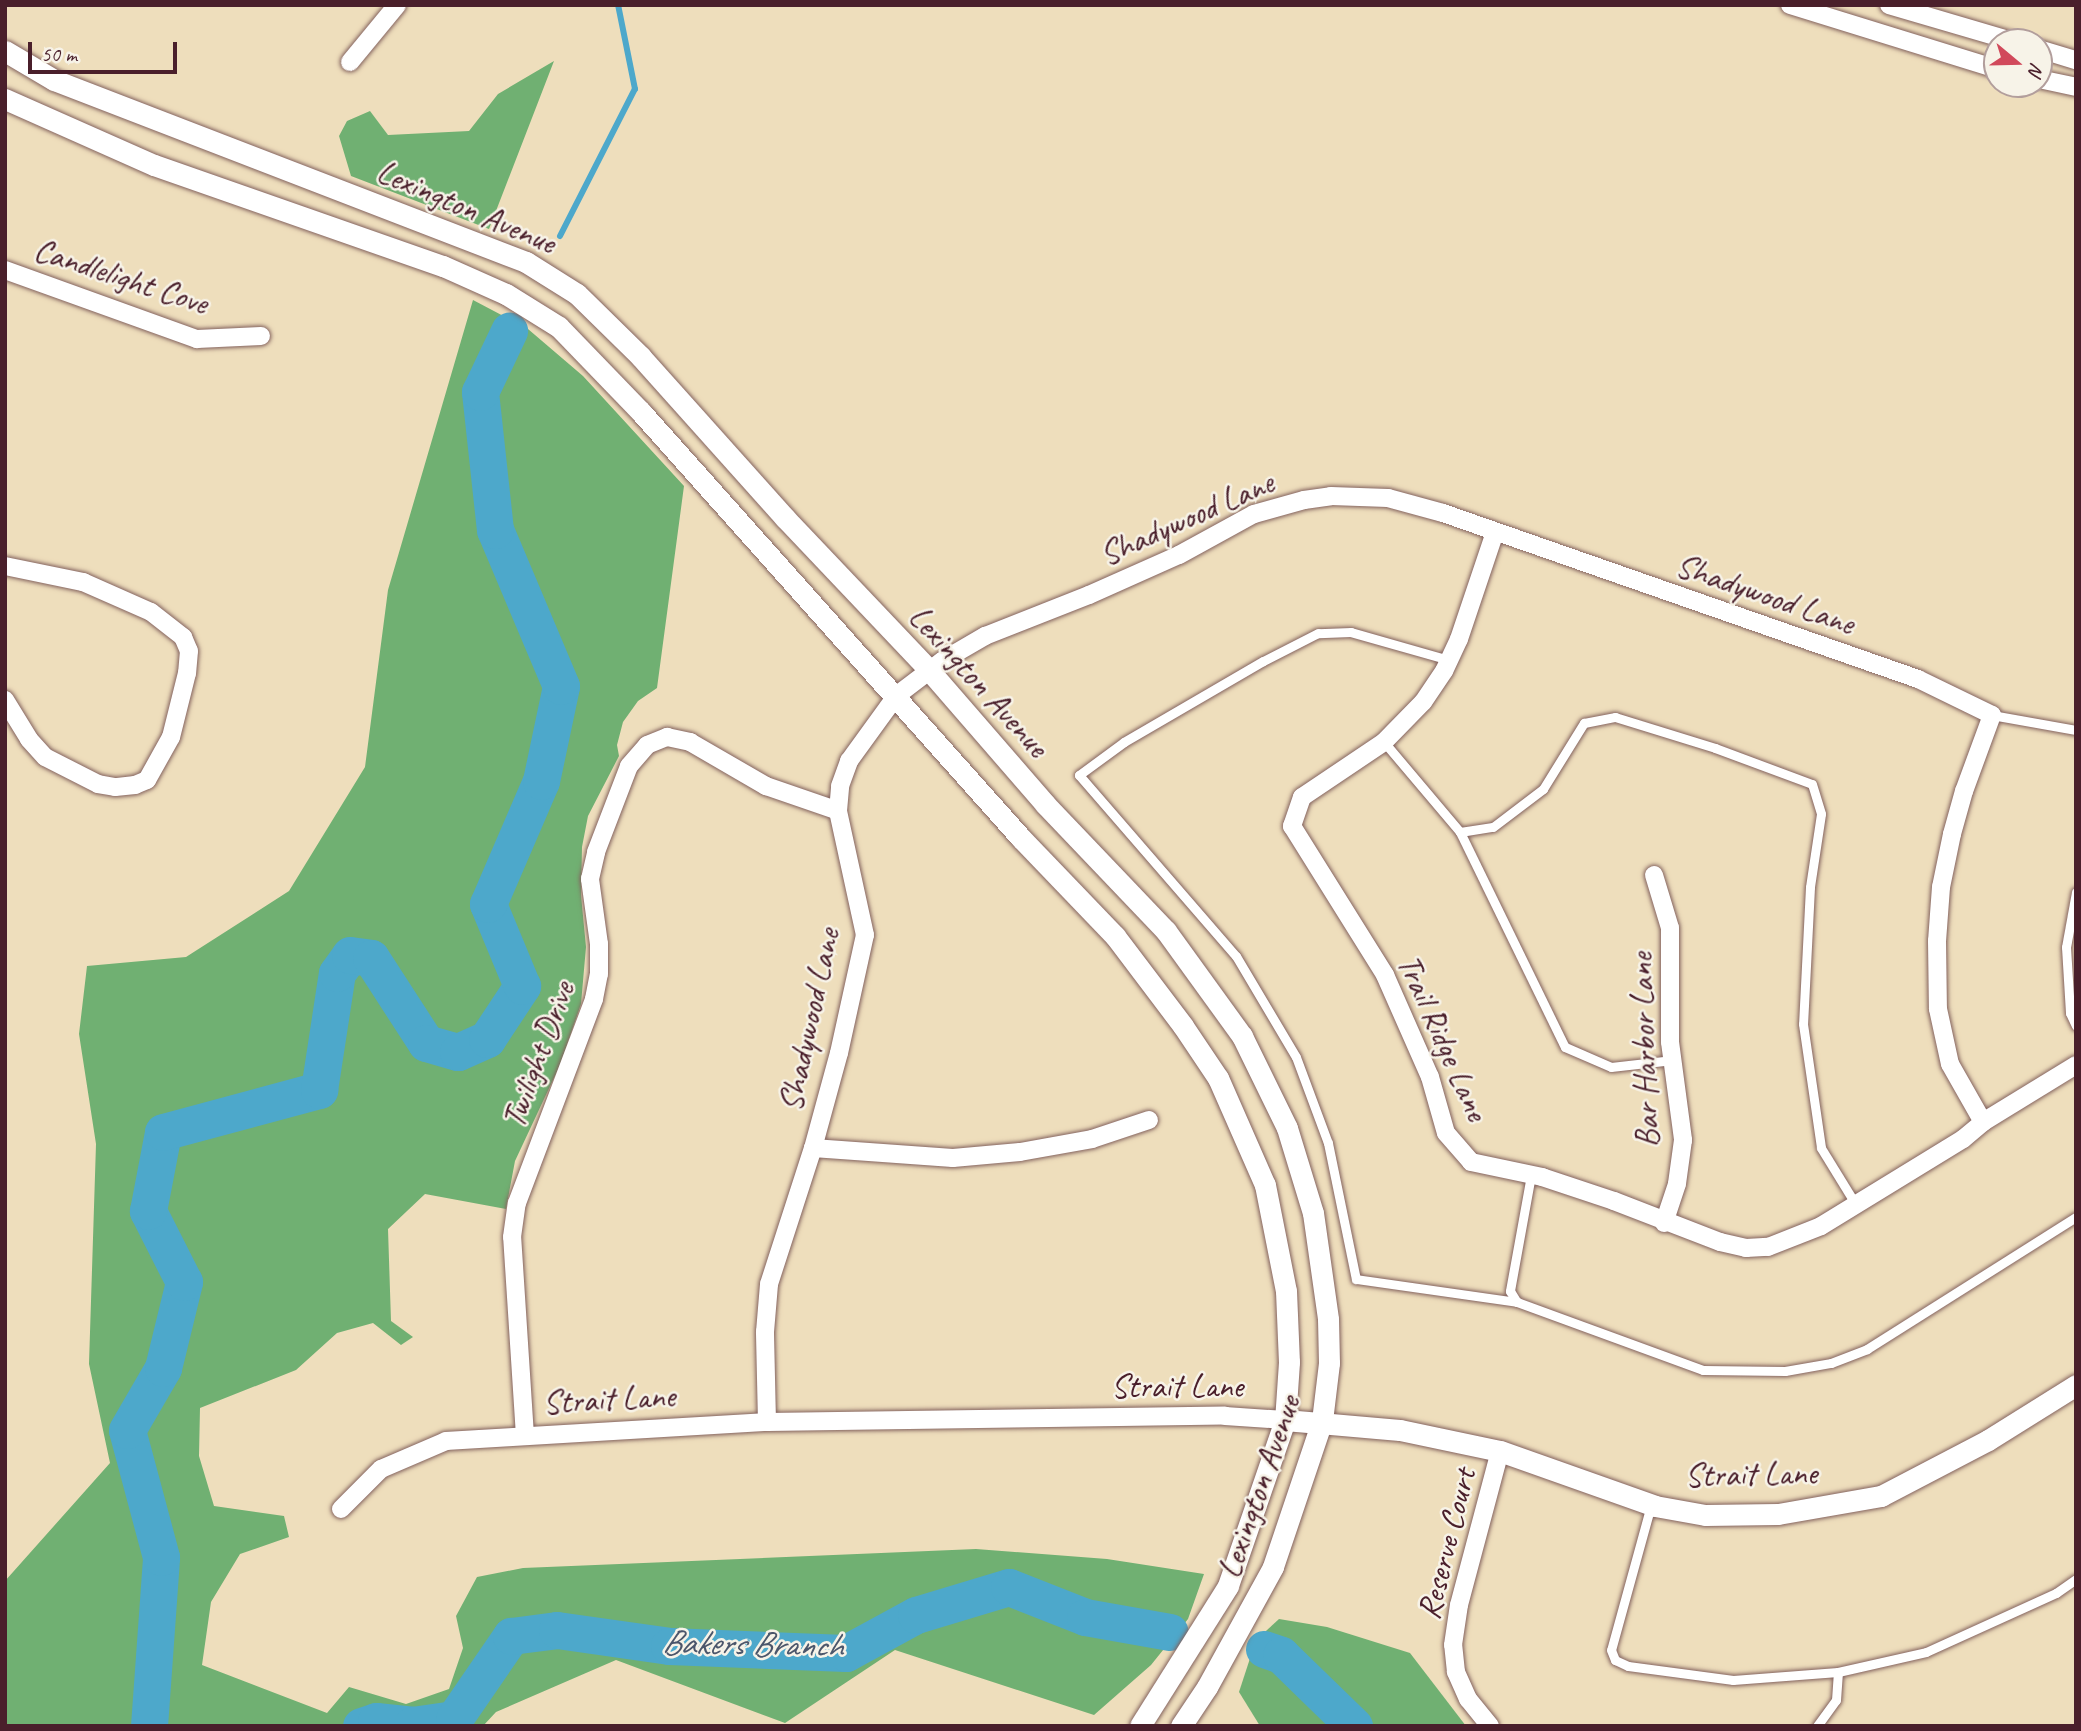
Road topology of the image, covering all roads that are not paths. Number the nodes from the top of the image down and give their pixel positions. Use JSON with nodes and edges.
{"nodes":[{"id":1,"x":397,"y":5,"type":"edge"},
{"id":2,"x":1790,"y":5,"type":"edge"},
{"id":3,"x":1889,"y":5,"type":"edge"},
{"id":4,"x":1983,"y":33,"type":"edge"},
{"id":5,"x":5,"y":51,"type":"edge"},
{"id":6,"x":2053,"y":53,"type":"edge"},
{"id":7,"x":2076,"y":60,"type":"edge"},
{"id":8,"x":350,"y":62,"type":"dead end"},
{"id":9,"x":1983,"y":65,"type":"edge"},
{"id":10,"x":2053,"y":82,"type":"edge"},
{"id":11,"x":2076,"y":88,"type":"edge"},
{"id":12,"x":5,"y":99,"type":"edge"},
{"id":13,"x":5,"y":270,"type":"edge"},
{"id":14,"x":261,"y":336,"type":"dead end"},
{"id":15,"x":1495,"y":532,"type":"junction"},
{"id":16,"x":5,"y":566,"type":"edge"},
{"id":17,"x":1449,"y":660,"type":"junction"},
{"id":18,"x":929,"y":670,"type":"junction"},
{"id":19,"x":896,"y":696,"type":"junction"},
{"id":20,"x":5,"y":700,"type":"edge"},
{"id":21,"x":1992,"y":715,"type":"junction"},
{"id":22,"x":2076,"y":730,"type":"edge"},
{"id":23,"x":1384,"y":742,"type":"junction"},
{"id":24,"x":838,"y":811,"type":"junction"},
{"id":25,"x":1460,"y":832,"type":"junction"},
{"id":26,"x":1654,"y":875,"type":"dead end"},
{"id":27,"x":2076,"y":892,"type":"edge"},
{"id":28,"x":2076,"y":1026,"type":"edge"},
{"id":29,"x":1673,"y":1060,"type":"junction"},
{"id":30,"x":2076,"y":1065,"type":"edge"},
{"id":31,"x":1149,"y":1121,"type":"dead end"},
{"id":32,"x":1983,"y":1122,"type":"junction"},
{"id":33,"x":813,"y":1148,"type":"junction"},
{"id":34,"x":1531,"y":1175,"type":"junction"},
{"id":35,"x":1856,"y":1205,"type":"junction"},
{"id":36,"x":2076,"y":1217,"type":"edge"},
{"id":37,"x":1664,"y":1223,"type":"junction"},
{"id":38,"x":1517,"y":1302,"type":"junction"},
{"id":39,"x":2076,"y":1385,"type":"edge"},
{"id":40,"x":1285,"y":1420,"type":"junction"},
{"id":41,"x":1322,"y":1421,"type":"junction"},
{"id":42,"x":768,"y":1422,"type":"junction"},
{"id":43,"x":524,"y":1436,"type":"junction"},
{"id":44,"x":1500,"y":1451,"type":"junction"},
{"id":45,"x":1651,"y":1505,"type":"junction"},
{"id":46,"x":341,"y":1509,"type":"dead end"},
{"id":47,"x":2076,"y":1579,"type":"edge"},
{"id":48,"x":1838,"y":1672,"type":"junction"},
{"id":49,"x":1140,"y":1726,"type":"edge"},
{"id":50,"x":1181,"y":1726,"type":"edge"},
{"id":51,"x":1490,"y":1726,"type":"edge"},
{"id":52,"x":1817,"y":1726,"type":"edge"}],
"edges":[{"from":1,"to":8,"type":"street"},
{"from":2,"to":9,"type":"street"},
{"from":3,"to":4,"type":"street"},
{"from":5,"to":18,"type":"street","name":"Lexington Avenue"},
{"from":6,"to":7,"type":"street"},
{"from":10,"to":11,"type":"street"},
{"from":12,"to":19,"type":"street","name":"Lexington Avenue"},
{"from":13,"to":14,"type":"street","name":"Candlelight Cove"},
{"from":15,"to":17,"type":"street","name":"Trail Ridge Lane"},
{"from":15,"to":18,"type":"street","name":"Shadywood Lane"},
{"from":15,"to":21,"type":"street","name":"Shadywood Lane"},
{"from":16,"to":20,"type":"street"},
{"from":17,"to":23,"type":"street","name":"Trail Ridge Lane"},
{"from":17,"to":38,"type":"lane"},
{"from":18,"to":19,"type":"street","name":"Shadywood Lane"},
{"from":18,"to":41,"type":"street","name":"Lexington Avenue"},
{"from":19,"to":24,"type":"street","name":"Shadywood Lane"},
{"from":19,"to":40,"type":"street","name":"Lexington Avenue"},
{"from":21,"to":22,"type":"lane"},
{"from":21,"to":32,"type":"street"},
{"from":23,"to":25,"type":"lane"},
{"from":23,"to":34,"type":"street","name":"Trail Ridge Lane"},
{"from":24,"to":33,"type":"street","name":"Shadywood Lane"},
{"from":24,"to":43,"type":"street","name":"Twilight Drive"},
{"from":25,"to":29,"type":"lane"},
{"from":25,"to":35,"type":"lane"},
{"from":26,"to":29,"type":"street","name":"Bar Harbor Lane"},
{"from":27,"to":28,"type":"lane"},
{"from":29,"to":37,"type":"street","name":"Bar Harbor Lane"},
{"from":30,"to":32,"type":"street","name":"Trail Ridge Lane"},
{"from":31,"to":33,"type":"street"},
{"from":32,"to":35,"type":"street","name":"Trail Ridge Lane"},
{"from":33,"to":42,"type":"street","name":"Shadywood Lane"},
{"from":34,"to":37,"type":"street","name":"Trail Ridge Lane"},
{"from":34,"to":38,"type":"lane"},
{"from":35,"to":37,"type":"street","name":"Trail Ridge Lane"},
{"from":36,"to":38,"type":"lane"},
{"from":39,"to":45,"type":"street","name":"Strait Lane"},
{"from":40,"to":41,"type":"street","name":"Strait Lane"},
{"from":40,"to":42,"type":"street","name":"Strait Lane"},
{"from":40,"to":49,"type":"street","name":"Lexington Avenue"},
{"from":41,"to":44,"type":"street","name":"Strait Lane"},
{"from":41,"to":50,"type":"street","name":"Lexington Avenue"},
{"from":42,"to":43,"type":"street","name":"Strait Lane"},
{"from":43,"to":46,"type":"street","name":"Strait Lane"},
{"from":44,"to":45,"type":"street","name":"Strait Lane"},
{"from":44,"to":51,"type":"street","name":"Reserve Court"},
{"from":45,"to":48,"type":"lane"},
{"from":47,"to":48,"type":"lane"},
{"from":48,"to":52,"type":"lane"}]}
